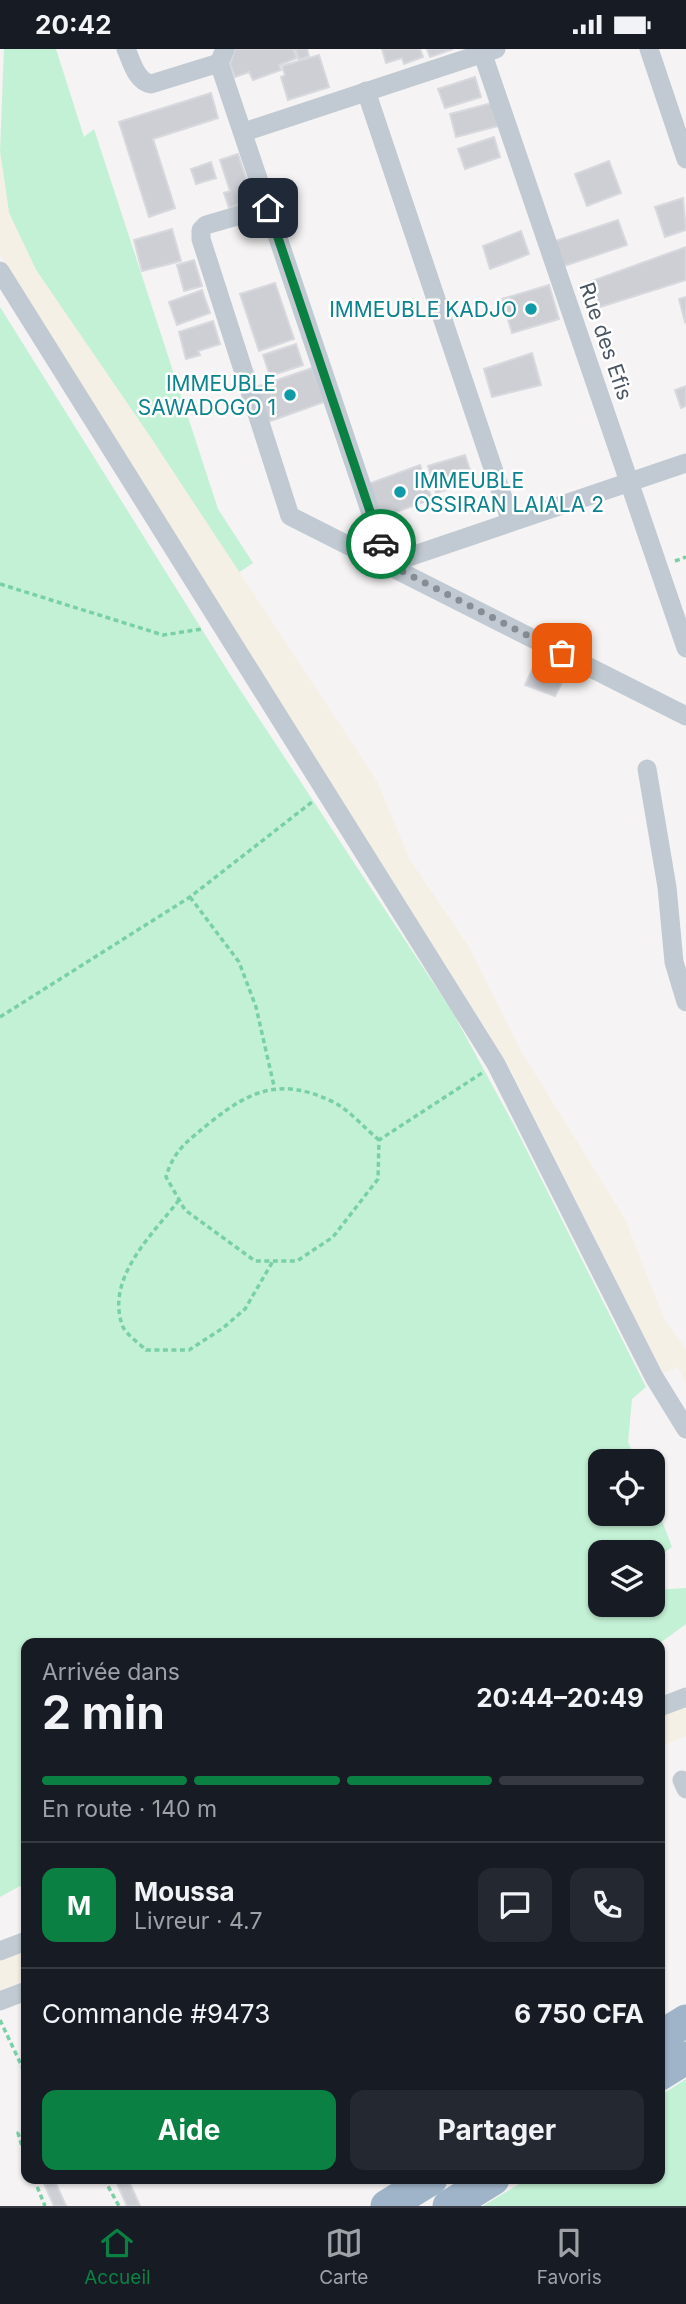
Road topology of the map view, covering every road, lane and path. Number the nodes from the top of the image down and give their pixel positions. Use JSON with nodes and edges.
{"nodes":[{"id":1,"x":125,"y":49,"type":"edge"},
{"id":2,"x":649,"y":49,"type":"edge"},
{"id":3,"x":487,"y":51,"type":"edge"},
{"id":4,"x":222,"y":56,"type":"edge"},
{"id":5,"x":366,"y":91,"type":"junction"},
{"id":6,"x":244,"y":132,"type":"junction"},
{"id":7,"x":686,"y":159,"type":"edge"},
{"id":8,"x":268,"y":208,"type":"junction"},
{"id":9,"x":0,"y":271,"type":"edge"},
{"id":10,"x":686,"y":463,"type":"edge"},
{"id":11,"x":631,"y":481,"type":"junction"},
{"id":12,"x":511,"y":522,"type":"junction"},
{"id":13,"x":388,"y":564,"type":"junction"},
{"id":14,"x":0,"y":584,"type":"edge"},
{"id":15,"x":222,"y":627,"type":"junction"},
{"id":16,"x":686,"y":648,"type":"edge"},
{"id":17,"x":686,"y":716,"type":"edge"},
{"id":18,"x":647,"y":769,"type":"dead end"},
{"id":19,"x":325,"y":792,"type":"junction"},
{"id":20,"x":190,"y":897,"type":"junction"},
{"id":21,"x":686,"y":1002,"type":"edge"},
{"id":22,"x":0,"y":1017,"type":"edge"},
{"id":23,"x":495,"y":1064,"type":"junction"},
{"id":24,"x":274,"y":1086,"type":"junction"},
{"id":25,"x":379,"y":1140,"type":"junction"},
{"id":26,"x":179,"y":1200,"type":"junction"},
{"id":27,"x":273,"y":1261,"type":"junction"},
{"id":28,"x":686,"y":1429,"type":"edge"},
{"id":29,"x":686,"y":1697,"type":"edge"},
{"id":30,"x":665,"y":1705,"type":"edge"},
{"id":31,"x":21,"y":1943,"type":"edge"},
{"id":32,"x":0,"y":1951,"type":"edge"},
{"id":33,"x":21,"y":1993,"type":"edge"},
{"id":34,"x":0,"y":2001,"type":"edge"},
{"id":35,"x":0,"y":2019,"type":"edge"},
{"id":36,"x":686,"y":2021,"type":"edge"},
{"id":37,"x":665,"y":2034,"type":"edge"},
{"id":38,"x":686,"y":2058,"type":"edge"},
{"id":39,"x":21,"y":2064,"type":"edge"},
{"id":40,"x":665,"y":2071,"type":"edge"},
{"id":41,"x":36,"y":2184,"type":"edge"},
{"id":42,"x":107,"y":2184,"type":"edge"},
{"id":43,"x":423,"y":2184,"type":"edge"},
{"id":44,"x":485,"y":2184,"type":"edge"},
{"id":45,"x":44,"y":2206,"type":"edge"},
{"id":46,"x":118,"y":2206,"type":"edge"},
{"id":47,"x":387,"y":2206,"type":"edge"},
{"id":48,"x":449,"y":2206,"type":"edge"}],
"edges":[{"from":1,"to":4,"type":"street"},
{"from":2,"to":7,"type":"street"},
{"from":3,"to":5,"type":"street"},
{"from":3,"to":11,"type":"street","name":"Rue des Efis"},
{"from":4,"to":6,"type":"street"},
{"from":5,"to":6,"type":"street"},
{"from":5,"to":12,"type":"street"},
{"from":6,"to":8,"type":"street"},
{"from":8,"to":13,"type":"street"},
{"from":8,"to":13,"type":"street"},
{"from":9,"to":15,"type":"street"},
{"from":10,"to":11,"type":"street"},
{"from":11,"to":12,"type":"street"},
{"from":11,"to":16,"type":"street","name":"Rue des Efis"},
{"from":12,"to":13,"type":"street"},
{"from":13,"to":17,"type":"street"},
{"from":14,"to":15,"type":"path"},
{"from":15,"to":19,"type":"street"},
{"from":18,"to":21,"type":"street"},
{"from":19,"to":20,"type":"path"},
{"from":19,"to":23,"type":"street"},
{"from":20,"to":22,"type":"path"},
{"from":20,"to":24,"type":"path"},
{"from":23,"to":25,"type":"path"},
{"from":23,"to":28,"type":"street"},
{"from":24,"to":25,"type":"path"},
{"from":24,"to":26,"type":"path"},
{"from":25,"to":27,"type":"path"},
{"from":26,"to":27,"type":"path"},
{"from":26,"to":27,"type":"path"},
{"from":29,"to":30,"type":"street"},
{"from":31,"to":32,"type":"street"},
{"from":33,"to":34,"type":"street"},
{"from":35,"to":39,"type":"path"},
{"from":36,"to":37,"type":"highway"},
{"from":38,"to":40,"type":"highway"},
{"from":41,"to":45,"type":"path"},
{"from":42,"to":46,"type":"path"},
{"from":43,"to":47,"type":"highway"},
{"from":44,"to":48,"type":"highway"}]}
